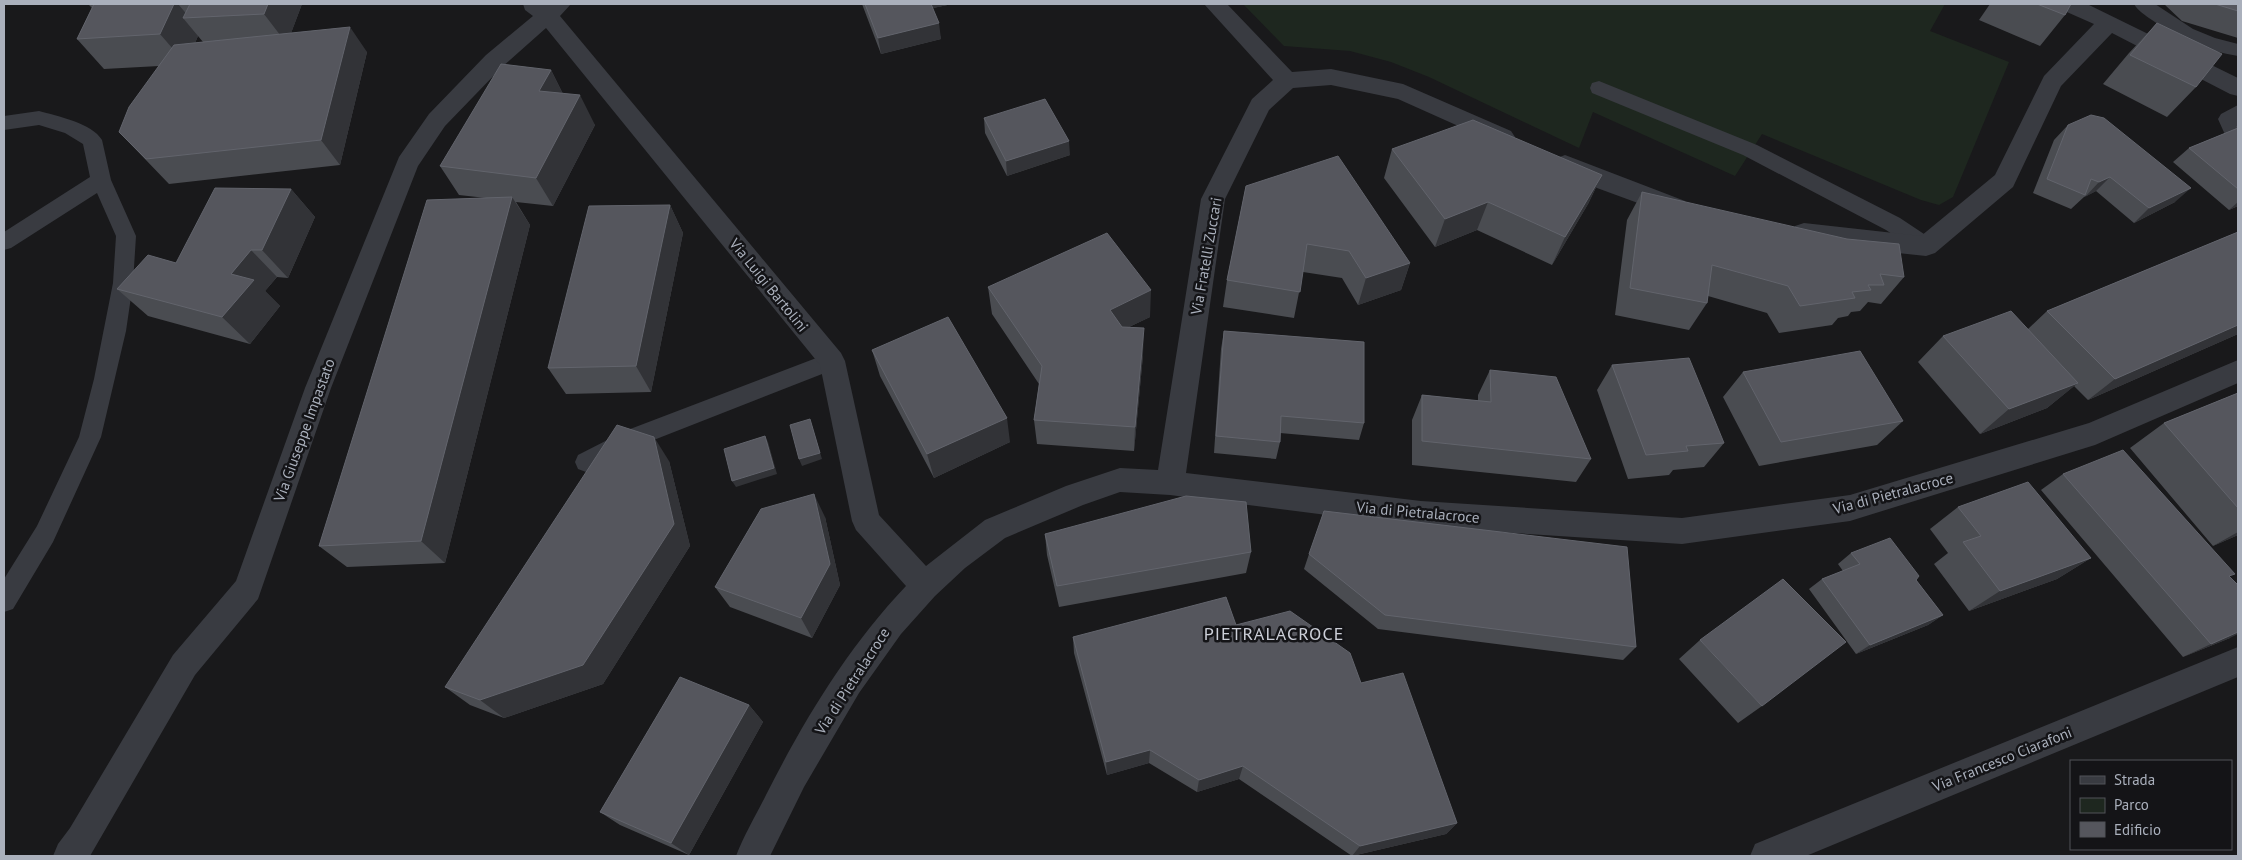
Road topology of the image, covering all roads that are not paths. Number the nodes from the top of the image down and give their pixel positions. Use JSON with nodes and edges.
{"nodes":[{"id":1,"x":1215,"y":4,"type":"edge"},
{"id":2,"x":2070,"y":4,"type":"edge"},
{"id":3,"x":2143,"y":4,"type":"edge"},
{"id":4,"x":546,"y":8,"type":"edge"},
{"id":5,"x":2109,"y":22,"type":"junction"},
{"id":6,"x":2238,"y":50,"type":"edge"},
{"id":7,"x":1287,"y":80,"type":"junction"},
{"id":8,"x":1599,"y":88,"type":"dead end"},
{"id":9,"x":2238,"y":88,"type":"edge"},
{"id":10,"x":2238,"y":112,"type":"edge"},
{"id":11,"x":4,"y":123,"type":"edge"},
{"id":12,"x":2238,"y":138,"type":"edge"},
{"id":13,"x":1519,"y":144,"type":"edge"},
{"id":14,"x":1545,"y":156,"type":"edge"},
{"id":15,"x":101,"y":180,"type":"junction"},
{"id":16,"x":1697,"y":214,"type":"edge"},
{"id":17,"x":1782,"y":230,"type":"edge"},
{"id":18,"x":4,"y":242,"type":"edge"},
{"id":19,"x":1926,"y":246,"type":"junction"},
{"id":20,"x":832,"y":361,"type":"junction"},
{"id":21,"x":2238,"y":371,"type":"edge"},
{"id":22,"x":2095,"y":433,"type":"junction"},
{"id":23,"x":2113,"y":455,"type":"edge"},
{"id":24,"x":586,"y":462,"type":"dead end"},
{"id":25,"x":1170,"y":483,"type":"junction"},
{"id":26,"x":925,"y":586,"type":"junction"},
{"id":27,"x":4,"y":601,"type":"edge"},
{"id":28,"x":2238,"y":662,"type":"edge"},
{"id":29,"x":70,"y":856,"type":"edge"},
{"id":30,"x":753,"y":856,"type":"edge"},
{"id":31,"x":1767,"y":856,"type":"edge"}],
"edges":[{"from":1,"to":7,"type":"street"},
{"from":2,"to":5,"type":"street"},
{"from":3,"to":6,"type":"lane"},
{"from":4,"to":20,"type":"street","name":"Via Luigi Bartolini"},
{"from":4,"to":29,"type":"street","name":"Via Giuseppe Impastato"},
{"from":5,"to":9,"type":"street"},
{"from":5,"to":19,"type":"street"},
{"from":7,"to":13,"type":"street"},
{"from":7,"to":25,"type":"street","name":"Via Fratelli Zuccari"},
{"from":8,"to":19,"type":"lane"},
{"from":10,"to":12,"type":"lane"},
{"from":11,"to":15,"type":"lane"},
{"from":14,"to":16,"type":"street"},
{"from":15,"to":18,"type":"lane"},
{"from":15,"to":27,"type":"lane"},
{"from":17,"to":19,"type":"street"},
{"from":20,"to":24,"type":"lane"},
{"from":20,"to":26,"type":"street","name":"Via Luigi Bartolini"},
{"from":21,"to":22,"type":"street","name":"Via di Pietralacroce"},
{"from":22,"to":23,"type":"street"},
{"from":22,"to":25,"type":"street","name":"Via di Pietralacroce"},
{"from":25,"to":26,"type":"street","name":"Via di Pietralacroce"},
{"from":26,"to":30,"type":"street","name":"Via di Pietralacroce"},
{"from":28,"to":31,"type":"street","name":"Via Francesco Ciarafoni"}]}
